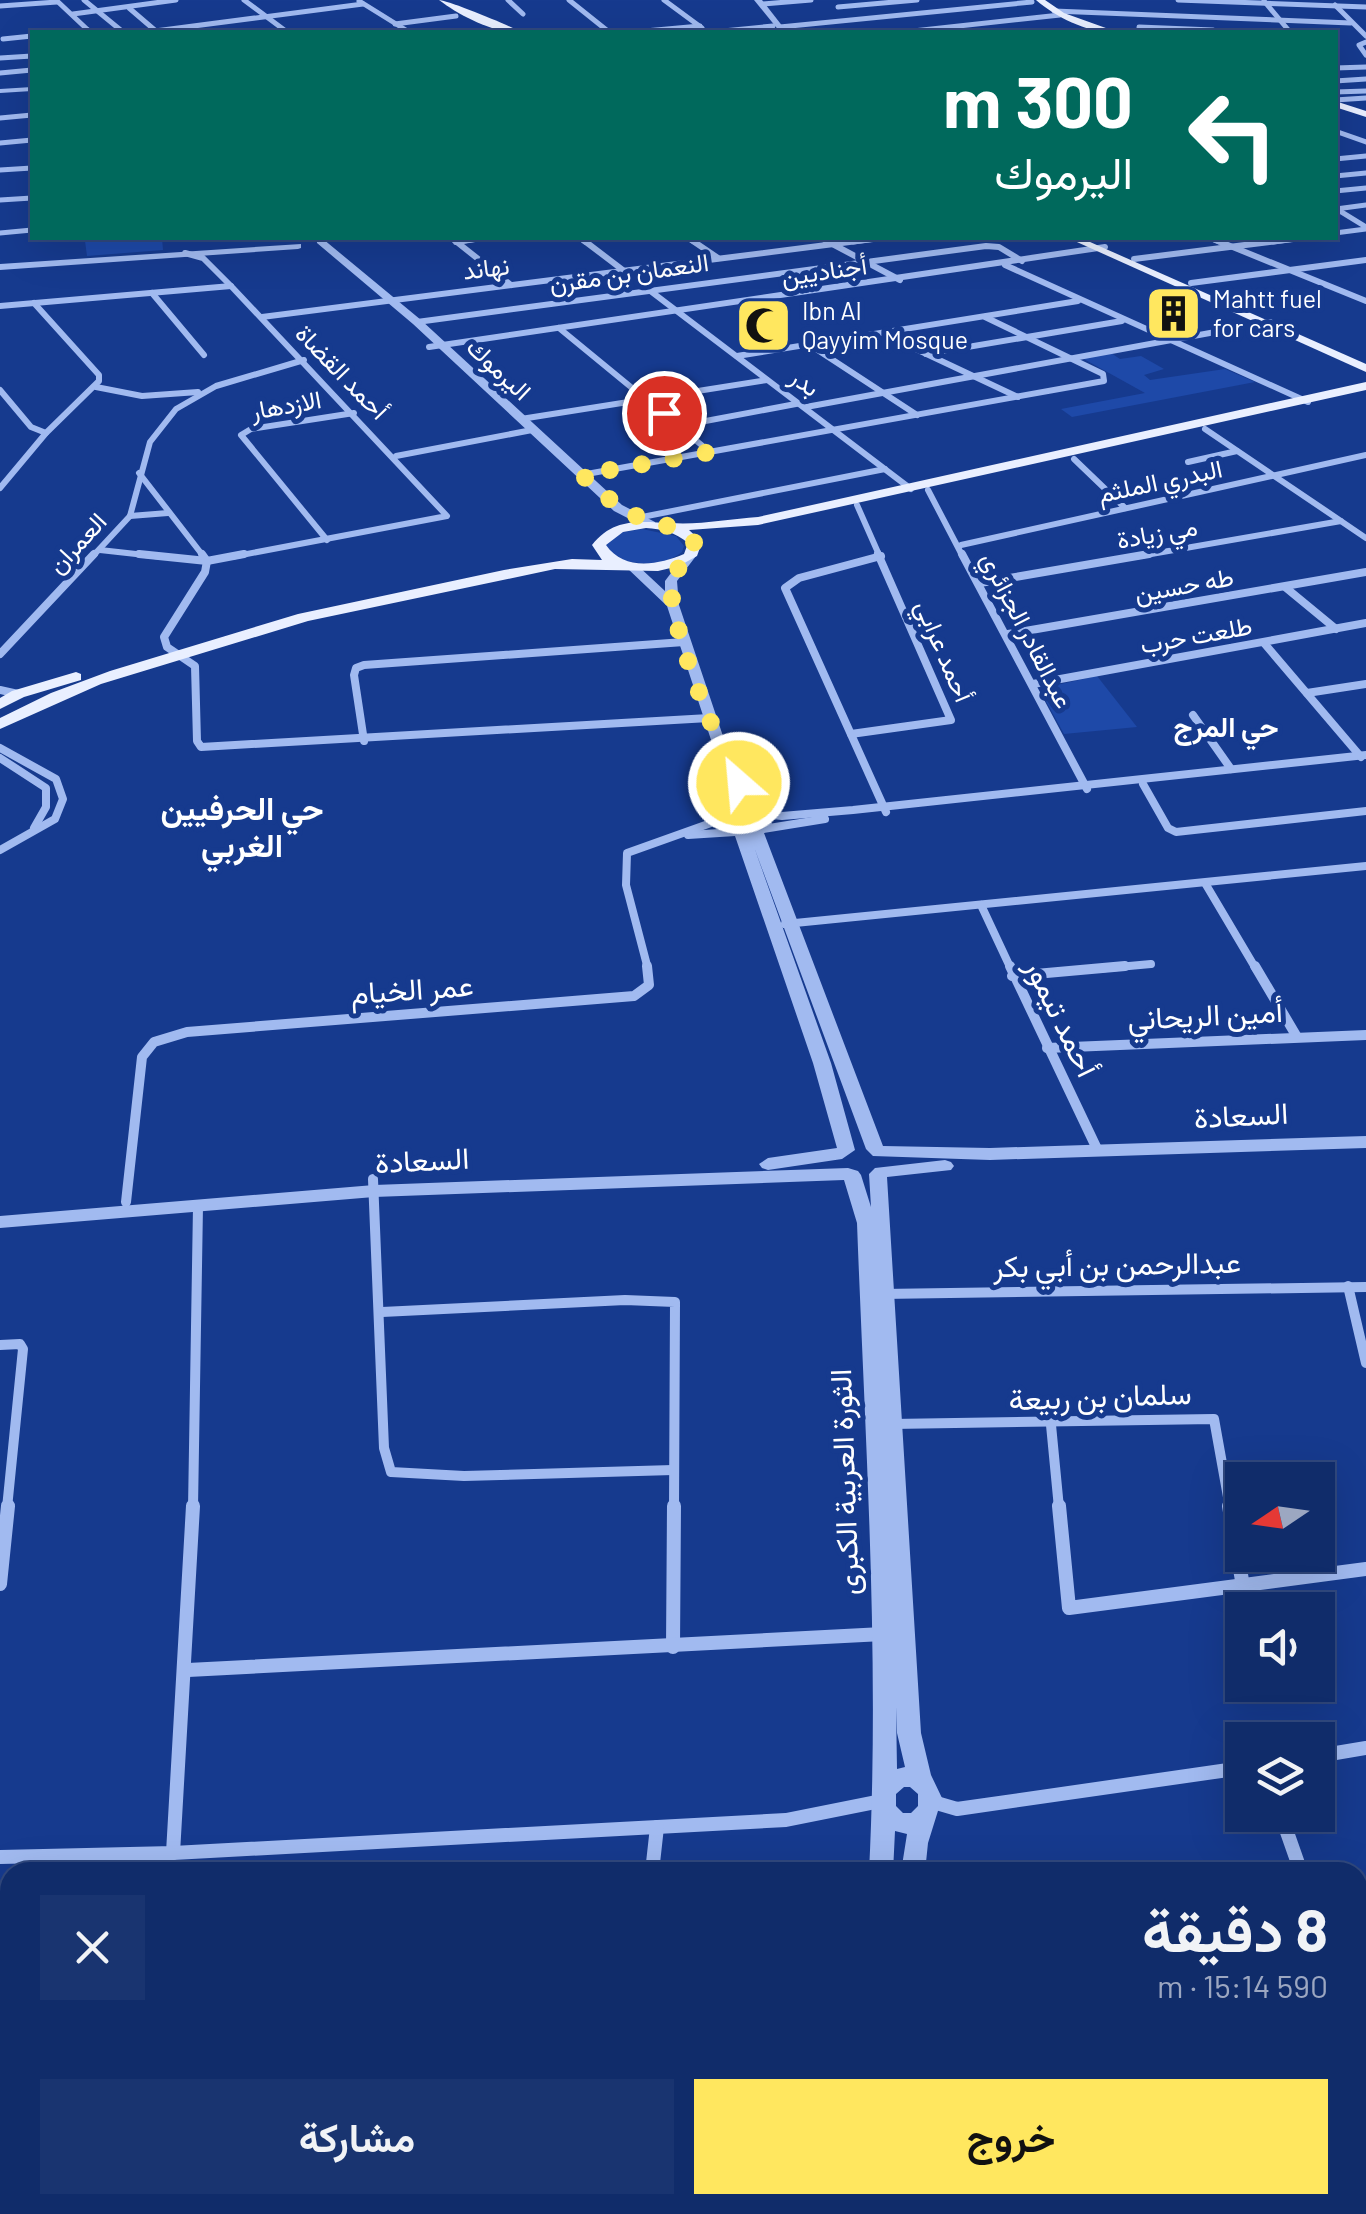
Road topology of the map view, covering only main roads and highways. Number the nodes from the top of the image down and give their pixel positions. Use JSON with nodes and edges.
{"nodes":[{"id":1,"x":433,"y":0,"type":"edge"},
{"id":2,"x":443,"y":0,"type":"edge"},
{"id":3,"x":1034,"y":1,"type":"edge"},
{"id":4,"x":1059,"y":16,"type":"junction"},
{"id":5,"x":498,"y":30,"type":"edge"},
{"id":6,"x":512,"y":30,"type":"edge"},
{"id":7,"x":1096,"y":30,"type":"edge"},
{"id":8,"x":1106,"y":30,"type":"edge"},
{"id":9,"x":1338,"y":95,"type":"edge"},
{"id":10,"x":1365,"y":109,"type":"edge"},
{"id":11,"x":1078,"y":240,"type":"edge"},
{"id":12,"x":1089,"y":240,"type":"edge"},
{"id":13,"x":1100,"y":248,"type":"junction"},
{"id":14,"x":1366,"y":356,"type":"edge"},
{"id":15,"x":1366,"y":368,"type":"edge"},
{"id":16,"x":1366,"y":386,"type":"edge"},
{"id":17,"x":1366,"y":395,"type":"edge"},
{"id":18,"x":651,"y":523,"type":"junction"},
{"id":19,"x":608,"y":535,"type":"junction"},
{"id":20,"x":692,"y":553,"type":"junction"},
{"id":21,"x":628,"y":566,"type":"junction"},
{"id":22,"x":172,"y":650,"type":"junction"},
{"id":23,"x":6,"y":697,"type":"edge"},
{"id":24,"x":28,"y":710,"type":"junction"},
{"id":25,"x":0,"y":724,"type":"edge"}],
"edges":[{"from":1,"to":5,"type":"main road"},
{"from":2,"to":6,"type":"main road"},
{"from":3,"to":4,"type":"main road"},
{"from":4,"to":7,"type":"main road"},
{"from":4,"to":8,"type":"main road"},
{"from":9,"to":10,"type":"main road"},
{"from":11,"to":13,"type":"main road"},
{"from":12,"to":13,"type":"main road"},
{"from":13,"to":14,"type":"main road"},
{"from":13,"to":15,"type":"main road"},
{"from":16,"to":18,"type":"main road"},
{"from":17,"to":20,"type":"main road"},
{"from":18,"to":19,"type":"main road"},
{"from":18,"to":20,"type":"main road"},
{"from":19,"to":21,"type":"main road"},
{"from":19,"to":22,"type":"main road"},
{"from":20,"to":21,"type":"main road"},
{"from":21,"to":22,"type":"main road"},
{"from":22,"to":23,"type":"main road"},
{"from":22,"to":24,"type":"main road"},
{"from":23,"to":24,"type":"main road"},
{"from":24,"to":25,"type":"main road"}]}
